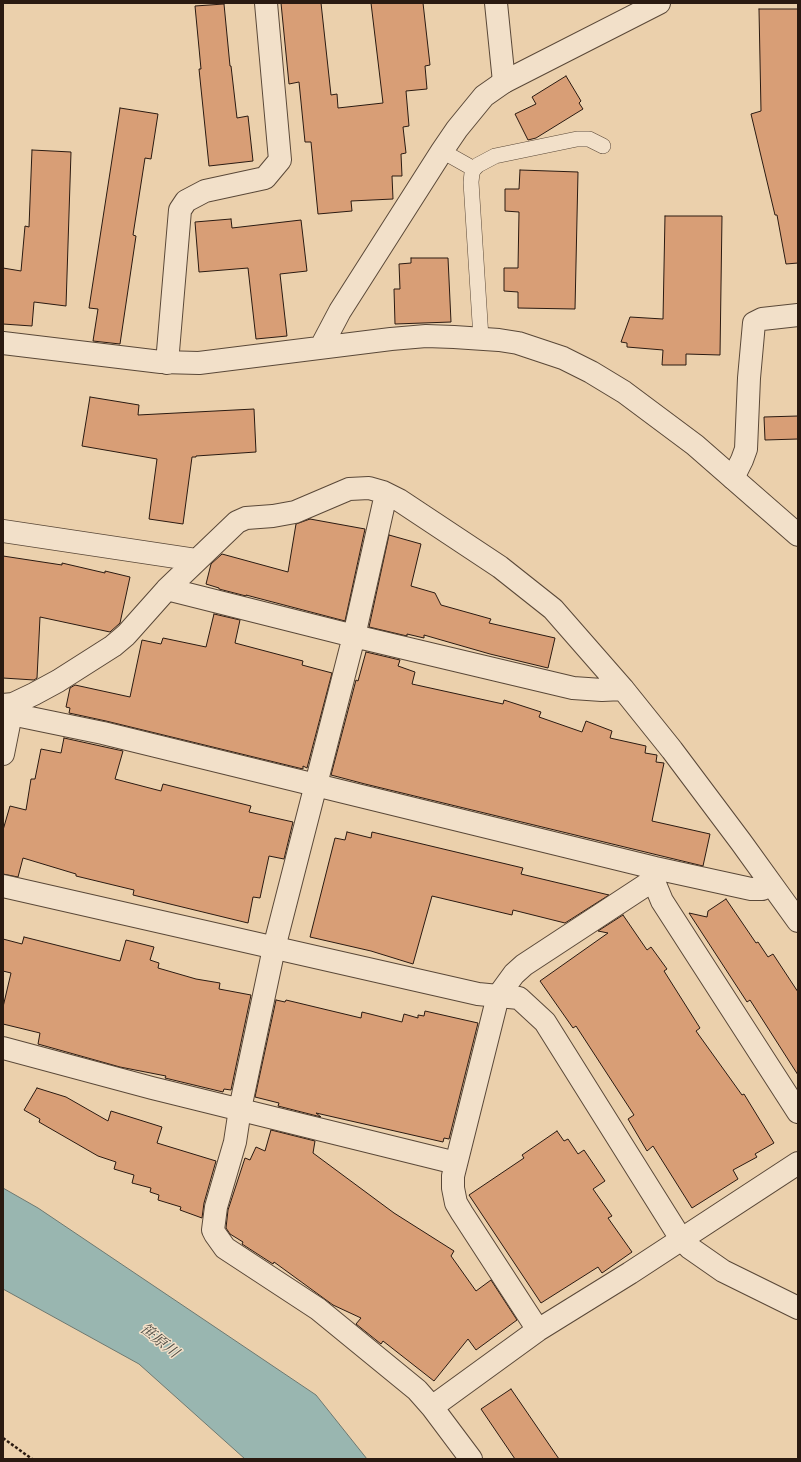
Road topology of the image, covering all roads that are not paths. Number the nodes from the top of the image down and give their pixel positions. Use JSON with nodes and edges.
{"nodes":[{"id":1,"x":266,"y":3,"type":"edge"},
{"id":2,"x":496,"y":3,"type":"edge"},
{"id":3,"x":659,"y":3,"type":"edge"},
{"id":4,"x":504,"y":82,"type":"junction"},
{"id":5,"x":603,"y":146,"type":"dead end"},
{"id":6,"x":442,"y":151,"type":"junction"},
{"id":7,"x":474,"y":169,"type":"junction"},
{"id":8,"x":798,"y":315,"type":"edge"},
{"id":9,"x":481,"y":338,"type":"junction"},
{"id":10,"x":3,"y":343,"type":"edge"},
{"id":11,"x":321,"y":347,"type":"junction"},
{"id":12,"x":167,"y":363,"type":"junction"},
{"id":13,"x":733,"y":478,"type":"junction"},
{"id":14,"x":386,"y":494,"type":"junction"},
{"id":15,"x":3,"y":531,"type":"edge"},
{"id":16,"x":798,"y":535,"type":"edge"},
{"id":17,"x":196,"y":560,"type":"junction"},
{"id":18,"x":166,"y":589,"type":"junction"},
{"id":19,"x":354,"y":636,"type":"junction"},
{"id":20,"x":623,"y":688,"type":"junction"},
{"id":21,"x":9,"y":707,"type":"edge"},
{"id":22,"x":3,"y":754,"type":"edge"},
{"id":23,"x":316,"y":785,"type":"junction"},
{"id":24,"x":655,"y":874,"type":"junction"},
{"id":25,"x":772,"y":885,"type":"junction"},
{"id":26,"x":3,"y":886,"type":"edge"},
{"id":27,"x":798,"y":921,"type":"edge"},
{"id":28,"x":274,"y":948,"type":"junction"},
{"id":29,"x":498,"y":996,"type":"junction"},
{"id":30,"x":3,"y":1048,"type":"edge"},
{"id":31,"x":240,"y":1109,"type":"junction"},
{"id":32,"x":798,"y":1112,"type":"edge"},
{"id":33,"x":798,"y":1162,"type":"edge"},
{"id":34,"x":456,"y":1163,"type":"junction"},
{"id":35,"x":681,"y":1239,"type":"junction"},
{"id":36,"x":798,"y":1308,"type":"edge"},
{"id":37,"x":538,"y":1330,"type":"junction"},
{"id":38,"x":432,"y":1407,"type":"junction"},
{"id":39,"x":471,"y":1459,"type":"edge"}],
"edges":[{"from":1,"to":12,"type":"street"},
{"from":2,"to":4,"type":"street"},
{"from":3,"to":4,"type":"street"},
{"from":4,"to":6,"type":"street"},
{"from":5,"to":7,"type":"lane"},
{"from":6,"to":7,"type":"lane"},
{"from":6,"to":11,"type":"street"},
{"from":7,"to":9,"type":"lane"},
{"from":8,"to":13,"type":"street"},
{"from":9,"to":11,"type":"street"},
{"from":9,"to":13,"type":"street"},
{"from":10,"to":12,"type":"street"},
{"from":11,"to":12,"type":"street"},
{"from":13,"to":16,"type":"street"},
{"from":14,"to":17,"type":"street"},
{"from":14,"to":19,"type":"street"},
{"from":14,"to":20,"type":"street"},
{"from":15,"to":17,"type":"street"},
{"from":17,"to":18,"type":"street"},
{"from":18,"to":19,"type":"street"},
{"from":18,"to":21,"type":"street"},
{"from":19,"to":20,"type":"street"},
{"from":19,"to":23,"type":"street"},
{"from":20,"to":25,"type":"street"},
{"from":21,"to":22,"type":"street"},
{"from":21,"to":23,"type":"street"},
{"from":23,"to":24,"type":"street"},
{"from":23,"to":28,"type":"street"},
{"from":24,"to":25,"type":"street"},
{"from":24,"to":29,"type":"street"},
{"from":24,"to":32,"type":"street"},
{"from":25,"to":27,"type":"street"},
{"from":26,"to":28,"type":"street"},
{"from":28,"to":29,"type":"street"},
{"from":28,"to":31,"type":"street"},
{"from":29,"to":34,"type":"street"},
{"from":29,"to":35,"type":"street"},
{"from":30,"to":31,"type":"street"},
{"from":31,"to":34,"type":"street"},
{"from":31,"to":38,"type":"street"},
{"from":33,"to":35,"type":"street"},
{"from":34,"to":37,"type":"street"},
{"from":35,"to":36,"type":"street"},
{"from":35,"to":37,"type":"street"},
{"from":37,"to":38,"type":"street"},
{"from":38,"to":39,"type":"street"}]}
